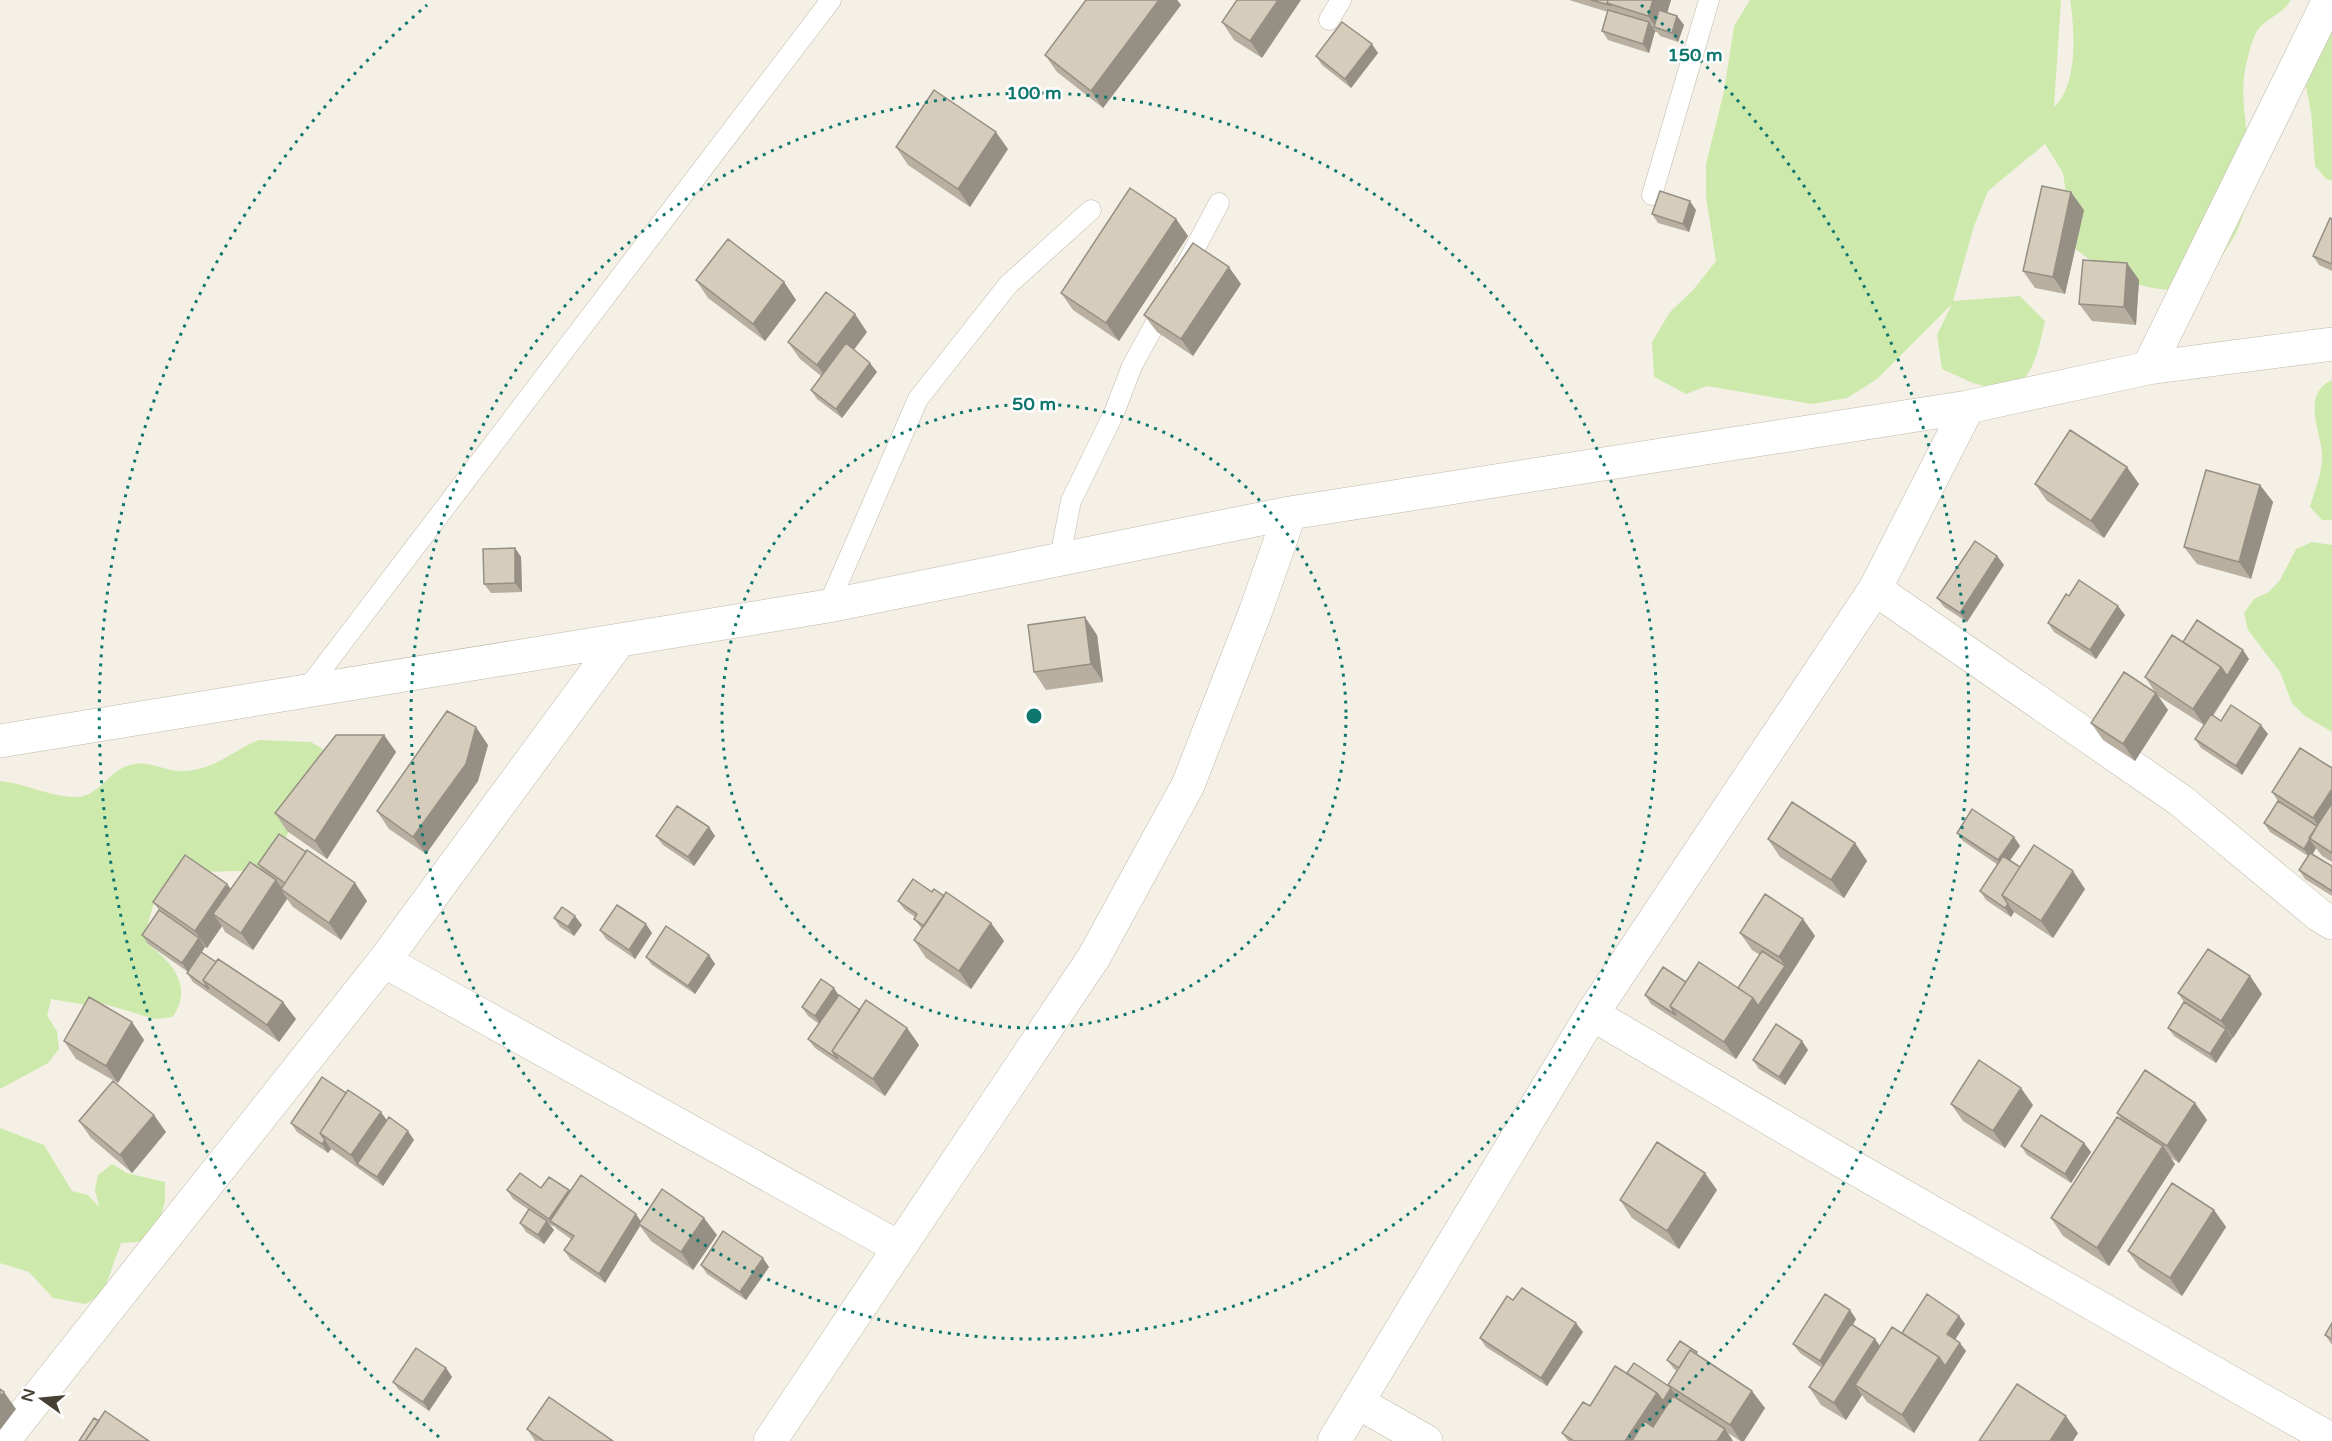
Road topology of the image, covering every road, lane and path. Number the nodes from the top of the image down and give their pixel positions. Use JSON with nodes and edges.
{"nodes":[{"id":1,"x":831,"y":0,"type":"edge"},
{"id":2,"x":1341,"y":0,"type":"edge"},
{"id":3,"x":1709,"y":0,"type":"edge"},
{"id":4,"x":2330,"y":0,"type":"edge"},
{"id":5,"x":1329,"y":20,"type":"dead end"},
{"id":6,"x":1652,"y":195,"type":"dead end"},
{"id":7,"x":1219,"y":203,"type":"dead end"},
{"id":8,"x":1091,"y":210,"type":"dead end"},
{"id":9,"x":2332,"y":344,"type":"edge"},
{"id":10,"x":2148,"y":369,"type":"junction"},
{"id":11,"x":1968,"y":407,"type":"junction"},
{"id":12,"x":1290,"y":513,"type":"junction"},
{"id":13,"x":1060,"y":557,"type":"junction"},
{"id":14,"x":1875,"y":589,"type":"junction"},
{"id":15,"x":828,"y":606,"type":"junction"},
{"id":16,"x":619,"y":641,"type":"junction"},
{"id":17,"x":304,"y":693,"type":"junction"},
{"id":18,"x":0,"y":741,"type":"edge"},
{"id":19,"x":2332,"y":922,"type":"edge"},
{"id":20,"x":384,"y":960,"type":"junction"},
{"id":21,"x":1592,"y":1014,"type":"junction"},
{"id":22,"x":898,"y":1247,"type":"junction"},
{"id":23,"x":1358,"y":1402,"type":"junction"},
{"id":24,"x":2332,"y":1440,"type":"edge"},
{"id":25,"x":3,"y":1441,"type":"edge"},
{"id":26,"x":770,"y":1441,"type":"edge"},
{"id":27,"x":1334,"y":1441,"type":"edge"},
{"id":28,"x":1426,"y":1441,"type":"edge"}],
"edges":[{"from":1,"to":17,"type":"lane"},
{"from":2,"to":5,"type":"lane"},
{"from":3,"to":6,"type":"lane"},
{"from":4,"to":10,"type":"street"},
{"from":7,"to":13,"type":"lane"},
{"from":8,"to":15,"type":"lane"},
{"from":9,"to":10,"type":"street"},
{"from":10,"to":11,"type":"street"},
{"from":11,"to":12,"type":"street"},
{"from":11,"to":14,"type":"street"},
{"from":12,"to":13,"type":"street"},
{"from":12,"to":22,"type":"street"},
{"from":13,"to":15,"type":"street"},
{"from":14,"to":19,"type":"street"},
{"from":14,"to":21,"type":"street"},
{"from":15,"to":16,"type":"street"},
{"from":16,"to":17,"type":"street"},
{"from":16,"to":20,"type":"street"},
{"from":17,"to":18,"type":"street"},
{"from":20,"to":22,"type":"street"},
{"from":20,"to":25,"type":"street"},
{"from":21,"to":23,"type":"street"},
{"from":21,"to":24,"type":"street"},
{"from":22,"to":26,"type":"street"},
{"from":23,"to":27,"type":"street"},
{"from":23,"to":28,"type":"street"}]}
